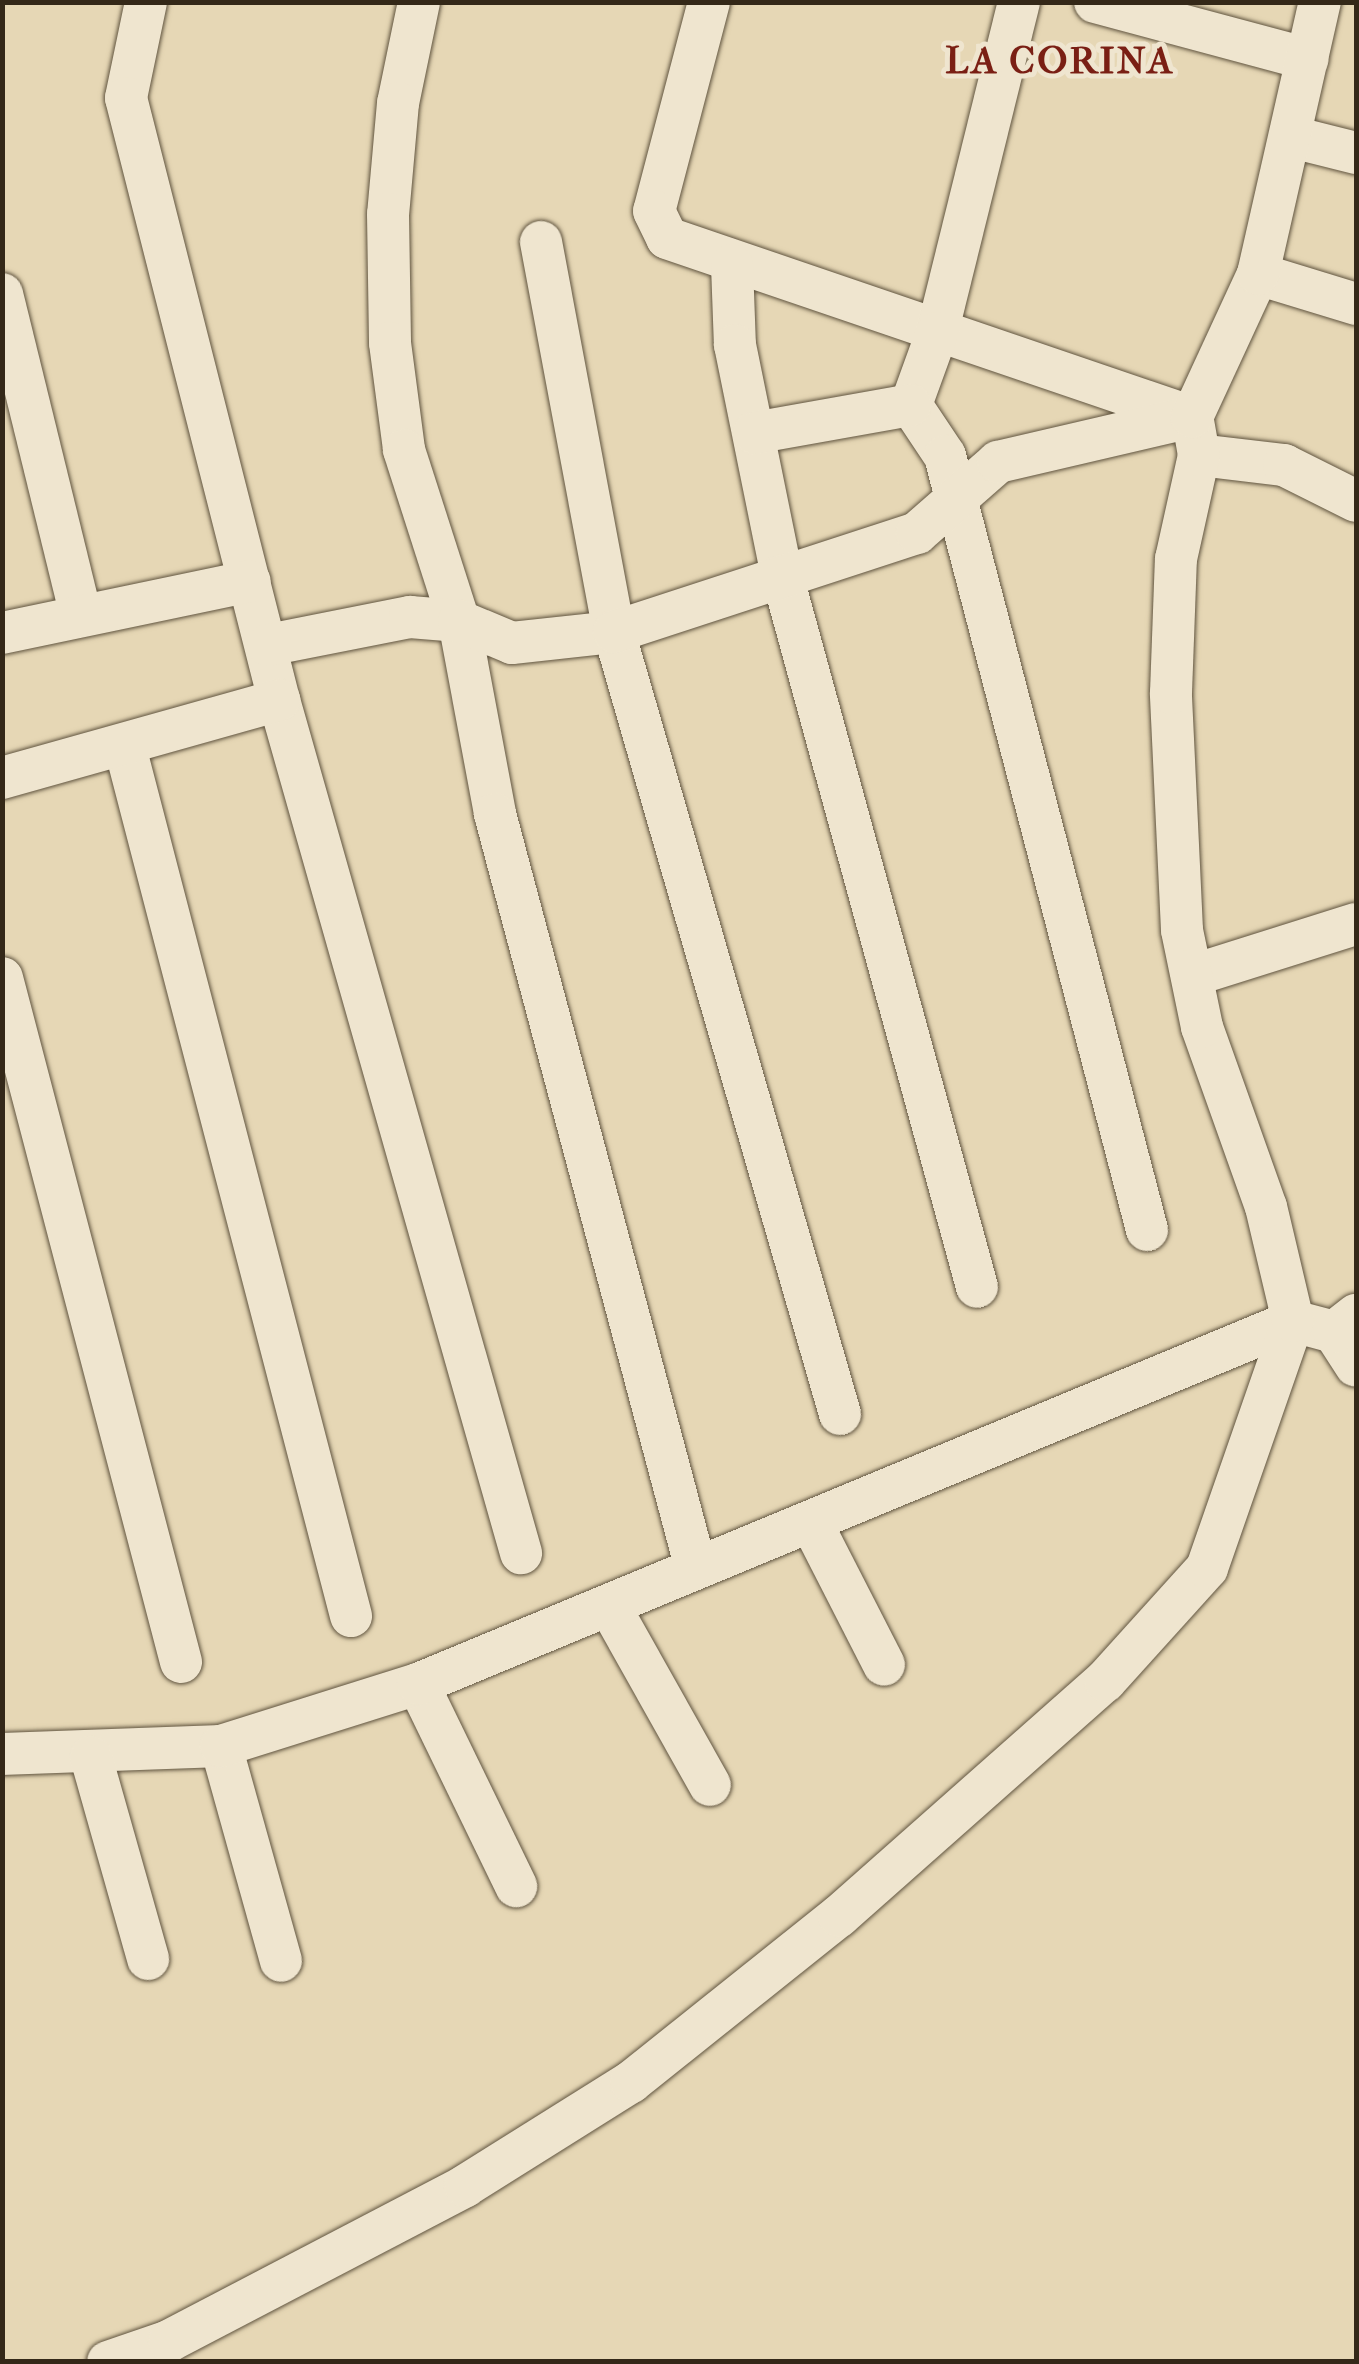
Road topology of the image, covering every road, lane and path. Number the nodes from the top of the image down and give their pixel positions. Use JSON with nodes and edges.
{"nodes":[{"id":1,"x":146,"y":2,"type":"edge"},
{"id":2,"x":419,"y":2,"type":"edge"},
{"id":3,"x":709,"y":2,"type":"edge"},
{"id":4,"x":1019,"y":2,"type":"edge"},
{"id":5,"x":1095,"y":2,"type":"edge"},
{"id":6,"x":1320,"y":2,"type":"edge"},
{"id":7,"x":1308,"y":60,"type":"junction"},
{"id":8,"x":1292,"y":137,"type":"junction"},
{"id":9,"x":1356,"y":153,"type":"edge"},
{"id":10,"x":541,"y":242,"type":"dead end"},
{"id":11,"x":732,"y":264,"type":"junction"},
{"id":12,"x":1258,"y":274,"type":"junction"},
{"id":13,"x":2,"y":294,"type":"edge"},
{"id":14,"x":1356,"y":304,"type":"edge"},
{"id":15,"x":936,"y":333,"type":"junction"},
{"id":16,"x":911,"y":405,"type":"junction"},
{"id":17,"x":754,"y":432,"type":"junction"},
{"id":18,"x":1196,"y":436,"type":"junction"},
{"id":19,"x":1356,"y":500,"type":"edge"},
{"id":20,"x":956,"y":502,"type":"junction"},
{"id":21,"x":782,"y":575,"type":"junction"},
{"id":22,"x":250,"y":581,"type":"junction"},
{"id":23,"x":80,"y":612,"type":"junction"},
{"id":24,"x":459,"y":621,"type":"junction"},
{"id":25,"x":614,"y":632,"type":"junction"},
{"id":26,"x":2,"y":633,"type":"edge"},
{"id":27,"x":268,"y":644,"type":"junction"},
{"id":28,"x":279,"y":700,"type":"junction"},
{"id":29,"x":126,"y":747,"type":"junction"},
{"id":30,"x":2,"y":778,"type":"edge"},
{"id":31,"x":1356,"y":924,"type":"edge"},
{"id":32,"x":1194,"y":975,"type":"junction"},
{"id":33,"x":2,"y":978,"type":"edge"},
{"id":34,"x":1148,"y":1230,"type":"dead end"},
{"id":35,"x":977,"y":1288,"type":"dead end"},
{"id":36,"x":1292,"y":1321,"type":"junction"},
{"id":37,"x":1349,"y":1338,"type":"edge"},
{"id":38,"x":840,"y":1414,"type":"dead end"},
{"id":39,"x":812,"y":1524,"type":"junction"},
{"id":40,"x":521,"y":1552,"type":"dead end"},
{"id":41,"x":695,"y":1565,"type":"junction"},
{"id":42,"x":610,"y":1607,"type":"junction"},
{"id":43,"x":352,"y":1616,"type":"dead end"},
{"id":44,"x":181,"y":1662,"type":"dead end"},
{"id":45,"x":884,"y":1665,"type":"dead end"},
{"id":46,"x":418,"y":1684,"type":"junction"},
{"id":47,"x":220,"y":1746,"type":"junction"},
{"id":48,"x":2,"y":1754,"type":"edge"},
{"id":49,"x":91,"y":1756,"type":"junction"},
{"id":50,"x":710,"y":1784,"type":"dead end"},
{"id":51,"x":516,"y":1886,"type":"dead end"},
{"id":52,"x":148,"y":1958,"type":"dead end"},
{"id":53,"x":282,"y":1961,"type":"dead end"},
{"id":54,"x":108,"y":2362,"type":"edge"}],
"edges":[{"from":1,"to":22,"type":"street"},
{"from":2,"to":24,"type":"street"},
{"from":3,"to":11,"type":"street"},
{"from":4,"to":15,"type":"street"},
{"from":5,"to":7,"type":"street"},
{"from":6,"to":7,"type":"street"},
{"from":7,"to":8,"type":"street"},
{"from":8,"to":9,"type":"street"},
{"from":8,"to":12,"type":"street"},
{"from":10,"to":25,"type":"street"},
{"from":11,"to":15,"type":"street"},
{"from":11,"to":17,"type":"street"},
{"from":12,"to":14,"type":"street"},
{"from":12,"to":18,"type":"street"},
{"from":13,"to":23,"type":"street"},
{"from":15,"to":16,"type":"street"},
{"from":15,"to":18,"type":"street"},
{"from":16,"to":17,"type":"street"},
{"from":16,"to":20,"type":"street"},
{"from":17,"to":21,"type":"street"},
{"from":18,"to":19,"type":"street"},
{"from":18,"to":20,"type":"street"},
{"from":18,"to":32,"type":"street"},
{"from":20,"to":21,"type":"street"},
{"from":20,"to":34,"type":"street"},
{"from":21,"to":25,"type":"street"},
{"from":21,"to":35,"type":"street"},
{"from":22,"to":23,"type":"street"},
{"from":22,"to":27,"type":"street"},
{"from":23,"to":26,"type":"street"},
{"from":24,"to":25,"type":"street"},
{"from":24,"to":27,"type":"street"},
{"from":24,"to":41,"type":"street"},
{"from":25,"to":38,"type":"street"},
{"from":27,"to":28,"type":"street"},
{"from":28,"to":29,"type":"street"},
{"from":28,"to":40,"type":"street"},
{"from":29,"to":30,"type":"street"},
{"from":29,"to":43,"type":"street"},
{"from":31,"to":32,"type":"street"},
{"from":32,"to":36,"type":"street"},
{"from":33,"to":44,"type":"street"},
{"from":36,"to":37,"type":"street"},
{"from":36,"to":39,"type":"street"},
{"from":36,"to":54,"type":"street"},
{"from":39,"to":41,"type":"street"},
{"from":39,"to":45,"type":"street"},
{"from":41,"to":42,"type":"street"},
{"from":42,"to":46,"type":"street"},
{"from":42,"to":50,"type":"street"},
{"from":46,"to":47,"type":"street"},
{"from":46,"to":51,"type":"street"},
{"from":47,"to":49,"type":"street"},
{"from":47,"to":53,"type":"street"},
{"from":48,"to":49,"type":"street"},
{"from":49,"to":52,"type":"street"}]}
